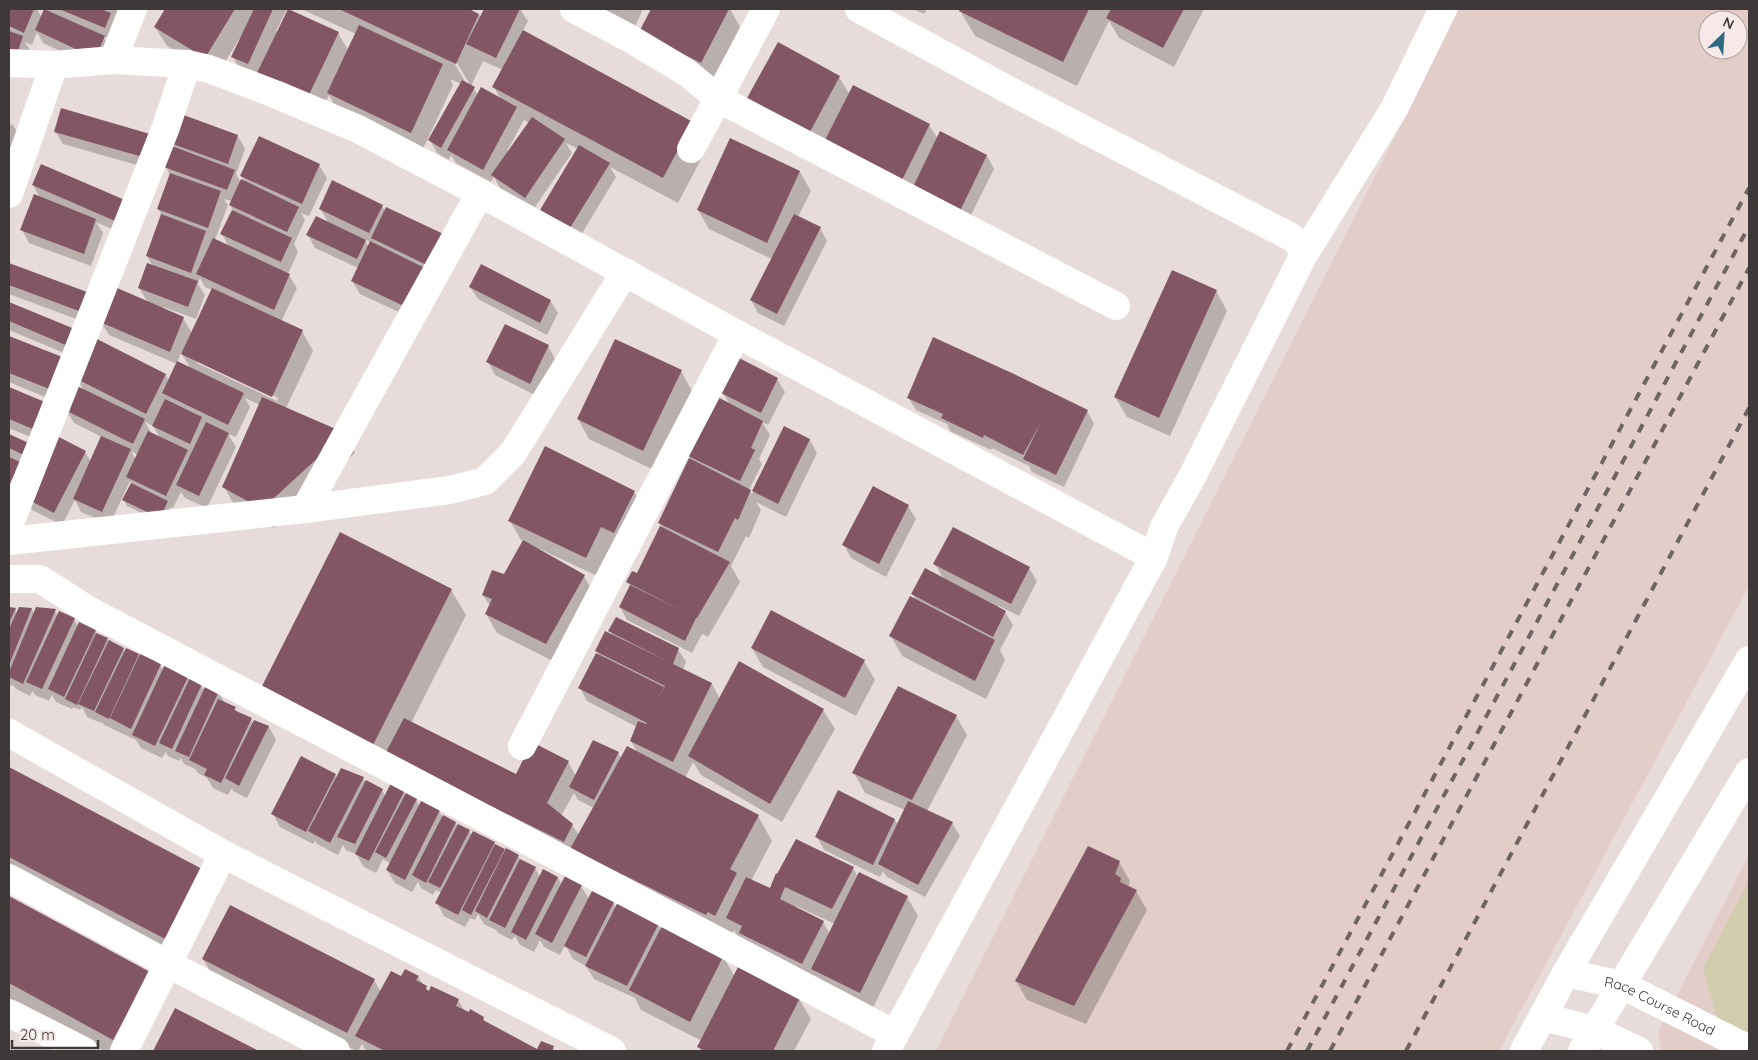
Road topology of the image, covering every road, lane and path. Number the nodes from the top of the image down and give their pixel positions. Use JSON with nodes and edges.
{"nodes":[{"id":1,"x":133,"y":9,"type":"edge"},
{"id":2,"x":574,"y":9,"type":"edge"},
{"id":3,"x":766,"y":9,"type":"edge"},
{"id":4,"x":859,"y":9,"type":"edge"},
{"id":5,"x":1443,"y":9,"type":"edge"},
{"id":6,"x":113,"y":60,"type":"junction"},
{"id":7,"x":9,"y":63,"type":"edge"},
{"id":8,"x":187,"y":64,"type":"junction"},
{"id":9,"x":54,"y":65,"type":"junction"},
{"id":10,"x":719,"y":99,"type":"junction"},
{"id":11,"x":691,"y":149,"type":"dead end"},
{"id":12,"x":480,"y":193,"type":"junction"},
{"id":13,"x":9,"y":194,"type":"edge"},
{"id":14,"x":1303,"y":256,"type":"junction"},
{"id":15,"x":625,"y":272,"type":"junction"},
{"id":16,"x":1116,"y":306,"type":"dead end"},
{"id":17,"x":737,"y":334,"type":"junction"},
{"id":18,"x":305,"y":509,"type":"junction"},
{"id":19,"x":9,"y":526,"type":"edge"},
{"id":20,"x":9,"y":541,"type":"edge"},
{"id":21,"x":1154,"y":557,"type":"junction"},
{"id":22,"x":9,"y":579,"type":"edge"},
{"id":23,"x":1749,"y":660,"type":"edge"},
{"id":24,"x":9,"y":733,"type":"edge"},
{"id":25,"x":522,"y":746,"type":"dead end"},
{"id":26,"x":1749,"y":772,"type":"edge"},
{"id":27,"x":223,"y":854,"type":"junction"},
{"id":28,"x":9,"y":878,"type":"edge"},
{"id":29,"x":168,"y":964,"type":"junction"},
{"id":30,"x":1566,"y":973,"type":"junction"},
{"id":31,"x":1622,"y":985,"type":"junction"},
{"id":32,"x":9,"y":1014,"type":"edge"},
{"id":33,"x":1543,"y":1018,"type":"junction"},
{"id":34,"x":1589,"y":1041,"type":"edge"},
{"id":35,"x":890,"y":1043,"type":"edge"},
{"id":36,"x":1749,"y":1049,"type":"edge"},
{"id":37,"x":84,"y":1051,"type":"edge"},
{"id":38,"x":124,"y":1051,"type":"edge"},
{"id":39,"x":336,"y":1051,"type":"edge"},
{"id":40,"x":612,"y":1051,"type":"edge"},
{"id":41,"x":1524,"y":1051,"type":"edge"},
{"id":42,"x":1639,"y":1051,"type":"edge"}],
"edges":[{"from":1,"to":6,"type":"street"},
{"from":2,"to":10,"type":"street"},
{"from":3,"to":10,"type":"street"},
{"from":4,"to":14,"type":"street"},
{"from":5,"to":14,"type":"street"},
{"from":6,"to":8,"type":"street"},
{"from":6,"to":9,"type":"street"},
{"from":7,"to":9,"type":"street"},
{"from":8,"to":12,"type":"street"},
{"from":8,"to":19,"type":"street"},
{"from":9,"to":13,"type":"street"},
{"from":10,"to":11,"type":"street"},
{"from":10,"to":16,"type":"street"},
{"from":12,"to":15,"type":"street"},
{"from":12,"to":18,"type":"street"},
{"from":14,"to":21,"type":"street"},
{"from":15,"to":17,"type":"street"},
{"from":15,"to":18,"type":"street"},
{"from":17,"to":21,"type":"street"},
{"from":17,"to":25,"type":"street"},
{"from":18,"to":20,"type":"street"},
{"from":21,"to":35,"type":"street"},
{"from":22,"to":35,"type":"street"},
{"from":23,"to":30,"type":"street"},
{"from":24,"to":27,"type":"street"},
{"from":26,"to":31,"type":"street"},
{"from":27,"to":29,"type":"street"},
{"from":27,"to":40,"type":"street"},
{"from":28,"to":29,"type":"street"},
{"from":29,"to":38,"type":"street"},
{"from":29,"to":39,"type":"street"},
{"from":30,"to":31,"type":"street","name":"Race Course Road"},
{"from":30,"to":33,"type":"street"},
{"from":31,"to":34,"type":"street"},
{"from":31,"to":36,"type":"street","name":"Race Course Road"},
{"from":32,"to":37,"type":"street"},
{"from":33,"to":34,"type":"street"},
{"from":33,"to":41,"type":"street"},
{"from":34,"to":42,"type":"street"}]}
